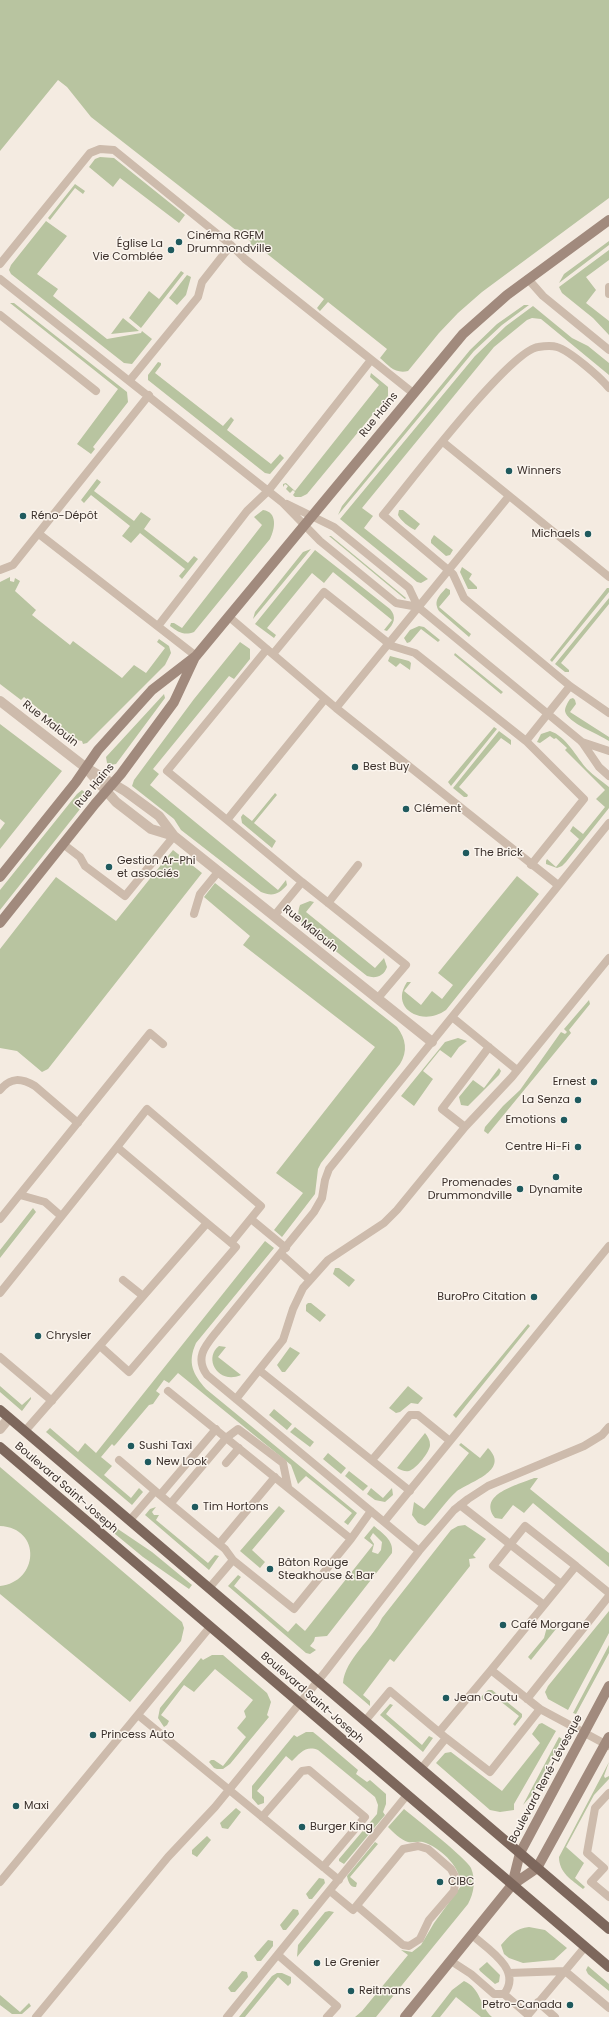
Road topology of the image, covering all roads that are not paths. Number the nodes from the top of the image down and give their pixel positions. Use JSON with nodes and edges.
{"nodes":[{"id":1,"x":609,"y":220,"type":"edge"},
{"id":2,"x":231,"y":245,"type":"junction"},
{"id":3,"x":0,"y":264,"type":"edge"},
{"id":4,"x":0,"y":278,"type":"edge"},
{"id":5,"x":528,"y":279,"type":"junction"},
{"id":6,"x":609,"y":287,"type":"edge"},
{"id":7,"x":609,"y":294,"type":"edge"},
{"id":8,"x":0,"y":315,"type":"edge"},
{"id":9,"x":609,"y":350,"type":"edge"},
{"id":10,"x":371,"y":360,"type":"junction"},
{"id":11,"x":130,"y":380,"type":"junction"},
{"id":12,"x":609,"y":388,"type":"edge"},
{"id":13,"x":96,"y":391,"type":"dead end"},
{"id":14,"x":413,"y":393,"type":"junction"},
{"id":15,"x":149,"y":395,"type":"junction"},
{"id":16,"x":443,"y":442,"type":"junction"},
{"id":17,"x":268,"y":490,"type":"junction"},
{"id":18,"x":509,"y":496,"type":"junction"},
{"id":19,"x":282,"y":502,"type":"junction"},
{"id":20,"x":312,"y":516,"type":"junction"},
{"id":21,"x":304,"y":525,"type":"junction"},
{"id":22,"x":39,"y":534,"type":"junction"},
{"id":23,"x":0,"y":570,"type":"edge"},
{"id":24,"x":448,"y":570,"type":"junction"},
{"id":25,"x":609,"y":577,"type":"edge"},
{"id":26,"x":418,"y":607,"type":"junction"},
{"id":27,"x":228,"y":616,"type":"junction"},
{"id":28,"x":158,"y":626,"type":"junction"},
{"id":29,"x":388,"y":643,"type":"junction"},
{"id":30,"x":270,"y":652,"type":"junction"},
{"id":31,"x":196,"y":656,"type":"junction"},
{"id":32,"x":570,"y":686,"type":"junction"},
{"id":33,"x":325,"y":699,"type":"junction"},
{"id":34,"x":0,"y":701,"type":"edge"},
{"id":35,"x":336,"y":708,"type":"junction"},
{"id":36,"x":609,"y":713,"type":"edge"},
{"id":37,"x":547,"y":714,"type":"junction"},
{"id":38,"x":526,"y":741,"type":"junction"},
{"id":39,"x":582,"y":742,"type":"junction"},
{"id":40,"x":609,"y":751,"type":"edge"},
{"id":41,"x":85,"y":767,"type":"junction"},
{"id":42,"x":609,"y":776,"type":"edge"},
{"id":43,"x":113,"y":783,"type":"junction"},
{"id":44,"x":106,"y":791,"type":"junction"},
{"id":45,"x":227,"y":820,"type":"junction"},
{"id":46,"x":609,"y":823,"type":"edge"},
{"id":47,"x":174,"y":836,"type":"junction"},
{"id":48,"x":63,"y":844,"type":"junction"},
{"id":49,"x":358,"y":864,"type":"dead end"},
{"id":50,"x":531,"y":864,"type":"junction"},
{"id":51,"x":218,"y":872,"type":"junction"},
{"id":52,"x":0,"y":877,"type":"edge"},
{"id":53,"x":302,"y":882,"type":"junction"},
{"id":54,"x":558,"y":885,"type":"junction"},
{"id":55,"x":328,"y":903,"type":"junction"},
{"id":56,"x":194,"y":914,"type":"dead end"},
{"id":57,"x":274,"y":916,"type":"junction"},
{"id":58,"x":0,"y":923,"type":"edge"},
{"id":59,"x":609,"y":958,"type":"edge"},
{"id":60,"x":378,"y":998,"type":"junction"},
{"id":61,"x":452,"y":1017,"type":"junction"},
{"id":62,"x":432,"y":1042,"type":"junction"},
{"id":63,"x":163,"y":1044,"type":"dead end"},
{"id":64,"x":489,"y":1047,"type":"junction"},
{"id":65,"x":517,"y":1070,"type":"junction"},
{"id":66,"x":0,"y":1090,"type":"edge"},
{"id":67,"x":78,"y":1123,"type":"junction"},
{"id":68,"x":465,"y":1127,"type":"junction"},
{"id":69,"x":117,"y":1147,"type":"junction"},
{"id":70,"x":20,"y":1195,"type":"junction"},
{"id":71,"x":61,"y":1216,"type":"junction"},
{"id":72,"x":0,"y":1219,"type":"edge"},
{"id":73,"x":251,"y":1219,"type":"junction"},
{"id":74,"x":207,"y":1222,"type":"junction"},
{"id":75,"x":231,"y":1243,"type":"junction"},
{"id":76,"x":609,"y":1246,"type":"edge"},
{"id":77,"x":283,"y":1251,"type":"junction"},
{"id":78,"x":124,"y":1280,"type":"dead end"},
{"id":79,"x":310,"y":1280,"type":"junction"},
{"id":80,"x":0,"y":1293,"type":"edge"},
{"id":81,"x":143,"y":1296,"type":"junction"},
{"id":82,"x":100,"y":1346,"type":"junction"},
{"id":83,"x":0,"y":1357,"type":"edge"},
{"id":84,"x":260,"y":1370,"type":"junction"},
{"id":85,"x":168,"y":1391,"type":"dead end"},
{"id":86,"x":236,"y":1399,"type":"junction"},
{"id":87,"x":52,"y":1401,"type":"junction"},
{"id":88,"x":0,"y":1410,"type":"edge"},
{"id":89,"x":9,"y":1418,"type":"junction"},
{"id":90,"x":609,"y":1427,"type":"edge"},
{"id":91,"x":0,"y":1429,"type":"edge"},
{"id":92,"x":216,"y":1429,"type":"junction"},
{"id":93,"x":26,"y":1432,"type":"junction"},
{"id":94,"x":226,"y":1438,"type":"junction"},
{"id":95,"x":450,"y":1441,"type":"junction"},
{"id":96,"x":0,"y":1447,"type":"edge"},
{"id":97,"x":239,"y":1448,"type":"junction"},
{"id":98,"x":118,"y":1460,"type":"dead end"},
{"id":99,"x":372,"y":1460,"type":"junction"},
{"id":100,"x":226,"y":1464,"type":"dead end"},
{"id":101,"x":275,"y":1477,"type":"junction"},
{"id":102,"x":288,"y":1487,"type":"junction"},
{"id":103,"x":410,"y":1491,"type":"junction"},
{"id":104,"x":158,"y":1493,"type":"junction"},
{"id":105,"x":171,"y":1503,"type":"junction"},
{"id":106,"x":460,"y":1505,"type":"junction"},
{"id":107,"x":371,"y":1511,"type":"junction"},
{"id":108,"x":130,"y":1520,"type":"junction"},
{"id":109,"x":384,"y":1522,"type":"junction"},
{"id":110,"x":351,"y":1539,"type":"junction"},
{"id":111,"x":219,"y":1544,"type":"junction"},
{"id":112,"x":510,"y":1544,"type":"junction"},
{"id":113,"x":419,"y":1551,"type":"junction"},
{"id":114,"x":233,"y":1560,"type":"junction"},
{"id":115,"x":576,"y":1566,"type":"junction"},
{"id":116,"x":561,"y":1584,"type":"junction"},
{"id":117,"x":210,"y":1587,"type":"junction"},
{"id":118,"x":609,"y":1595,"type":"edge"},
{"id":119,"x":544,"y":1605,"type":"junction"},
{"id":120,"x":210,"y":1627,"type":"junction"},
{"id":121,"x":491,"y":1670,"type":"junction"},
{"id":122,"x":319,"y":1680,"type":"junction"},
{"id":123,"x":609,"y":1686,"type":"edge"},
{"id":124,"x":527,"y":1699,"type":"junction"},
{"id":125,"x":300,"y":1703,"type":"junction"},
{"id":126,"x":540,"y":1709,"type":"junction"},
{"id":127,"x":138,"y":1715,"type":"junction"},
{"id":128,"x":365,"y":1721,"type":"junction"},
{"id":129,"x":439,"y":1732,"type":"junction"},
{"id":130,"x":584,"y":1733,"type":"junction"},
{"id":131,"x":446,"y":1738,"type":"junction"},
{"id":132,"x":608,"y":1742,"type":"edge"},
{"id":133,"x":421,"y":1769,"type":"junction"},
{"id":134,"x":229,"y":1790,"type":"junction"},
{"id":135,"x":609,"y":1793,"type":"edge"},
{"id":136,"x":407,"y":1795,"type":"junction"},
{"id":137,"x":262,"y":1817,"type":"junction"},
{"id":138,"x":520,"y":1853,"type":"junction"},
{"id":139,"x":323,"y":1867,"type":"junction"},
{"id":140,"x":536,"y":1868,"type":"junction"},
{"id":141,"x":339,"y":1880,"type":"junction"},
{"id":142,"x":0,"y":1882,"type":"edge"},
{"id":143,"x":512,"y":1886,"type":"junction"},
{"id":144,"x":330,"y":1891,"type":"junction"},
{"id":145,"x":609,"y":1897,"type":"edge"},
{"id":146,"x":357,"y":1906,"type":"junction"},
{"id":147,"x":609,"y":1928,"type":"edge"},
{"id":148,"x":472,"y":1935,"type":"junction"},
{"id":149,"x":585,"y":1947,"type":"junction"},
{"id":150,"x":278,"y":1955,"type":"junction"},
{"id":151,"x":451,"y":1961,"type":"junction"},
{"id":152,"x":609,"y":1967,"type":"edge"},
{"id":153,"x":565,"y":1971,"type":"junction"},
{"id":154,"x":509,"y":1973,"type":"junction"},
{"id":155,"x":504,"y":1994,"type":"junction"},
{"id":156,"x":538,"y":2002,"type":"junction"},
{"id":157,"x":609,"y":2008,"type":"edge"},
{"id":158,"x":36,"y":2017,"type":"edge"},
{"id":159,"x":227,"y":2017,"type":"edge"},
{"id":160,"x":327,"y":2017,"type":"edge"},
{"id":161,"x":405,"y":2017,"type":"edge"},
{"id":162,"x":555,"y":2017,"type":"edge"}],
"edges":[{"from":1,"to":5,"type":"street","name":"Rue Hains"},
{"from":2,"to":3,"type":"lane"},
{"from":2,"to":10,"type":"lane"},
{"from":2,"to":11,"type":"lane"},
{"from":4,"to":11,"type":"lane"},
{"from":5,"to":9,"type":"lane"},
{"from":5,"to":14,"type":"street","name":"Rue Hains"},
{"from":6,"to":7,"type":"lane"},
{"from":8,"to":13,"type":"lane"},
{"from":10,"to":14,"type":"lane"},
{"from":10,"to":17,"type":"lane"},
{"from":11,"to":15,"type":"lane"},
{"from":12,"to":16,"type":"lane"},
{"from":14,"to":20,"type":"street","name":"Rue Hains"},
{"from":15,"to":17,"type":"lane"},
{"from":15,"to":22,"type":"lane"},
{"from":16,"to":18,"type":"lane"},
{"from":16,"to":24,"type":"lane"},
{"from":17,"to":19,"type":"lane"},
{"from":17,"to":28,"type":"lane"},
{"from":18,"to":24,"type":"lane"},
{"from":18,"to":25,"type":"lane"},
{"from":19,"to":20,"type":"lane"},
{"from":19,"to":21,"type":"lane"},
{"from":20,"to":21,"type":"street","name":"Rue Hains"},
{"from":20,"to":26,"type":"lane"},
{"from":21,"to":26,"type":"lane"},
{"from":21,"to":27,"type":"street","name":"Rue Hains"},
{"from":22,"to":23,"type":"lane"},
{"from":22,"to":28,"type":"lane"},
{"from":24,"to":26,"type":"lane"},
{"from":24,"to":32,"type":"lane"},
{"from":26,"to":29,"type":"lane"},
{"from":26,"to":37,"type":"lane"},
{"from":27,"to":30,"type":"lane"},
{"from":27,"to":31,"type":"street","name":"Rue Hains"},
{"from":28,"to":31,"type":"lane"},
{"from":29,"to":30,"type":"lane"},
{"from":29,"to":35,"type":"lane"},
{"from":29,"to":38,"type":"lane"},
{"from":30,"to":33,"type":"lane"},
{"from":30,"to":45,"type":"lane"},
{"from":31,"to":41,"type":"street","name":"Rue Hains"},
{"from":31,"to":43,"type":"street","name":"Rue Hains"},
{"from":32,"to":36,"type":"lane"},
{"from":32,"to":37,"type":"lane"},
{"from":33,"to":35,"type":"lane"},
{"from":33,"to":45,"type":"lane"},
{"from":34,"to":41,"type":"street","name":"Rue Malouin"},
{"from":35,"to":50,"type":"lane"},
{"from":37,"to":38,"type":"lane"},
{"from":37,"to":39,"type":"lane"},
{"from":38,"to":50,"type":"lane"},
{"from":39,"to":40,"type":"lane"},
{"from":39,"to":42,"type":"lane"},
{"from":41,"to":43,"type":"street","name":"Rue Malouin"},
{"from":41,"to":44,"type":"street","name":"Rue Malouin"},
{"from":41,"to":52,"type":"street","name":"Rue Hains"},
{"from":43,"to":44,"type":"street","name":"Rue Hains"},
{"from":43,"to":47,"type":"street","name":"Rue Malouin"},
{"from":44,"to":47,"type":"street","name":"Rue Malouin"},
{"from":44,"to":48,"type":"street","name":"Rue Hains"},
{"from":45,"to":53,"type":"lane"},
{"from":46,"to":54,"type":"lane"},
{"from":47,"to":48,"type":"lane"},
{"from":47,"to":51,"type":"street","name":"Rue Malouin"},
{"from":48,"to":58,"type":"street","name":"Rue Hains"},
{"from":49,"to":55,"type":"lane"},
{"from":50,"to":54,"type":"lane"},
{"from":51,"to":56,"type":"lane"},
{"from":51,"to":57,"type":"street","name":"Rue Malouin"},
{"from":53,"to":55,"type":"lane"},
{"from":53,"to":57,"type":"lane"},
{"from":54,"to":61,"type":"lane"},
{"from":55,"to":60,"type":"lane"},
{"from":57,"to":60,"type":"street","name":"Rue Malouin"},
{"from":59,"to":65,"type":"lane"},
{"from":60,"to":62,"type":"street","name":"Rue Malouin"},
{"from":61,"to":62,"type":"lane"},
{"from":61,"to":64,"type":"lane"},
{"from":62,"to":77,"type":"lane"},
{"from":63,"to":67,"type":"lane"},
{"from":64,"to":65,"type":"lane"},
{"from":64,"to":68,"type":"lane"},
{"from":65,"to":68,"type":"lane"},
{"from":66,"to":67,"type":"lane"},
{"from":67,"to":70,"type":"lane"},
{"from":68,"to":79,"type":"lane"},
{"from":69,"to":71,"type":"lane"},
{"from":69,"to":73,"type":"lane"},
{"from":69,"to":74,"type":"lane"},
{"from":70,"to":71,"type":"lane"},
{"from":70,"to":72,"type":"lane"},
{"from":71,"to":80,"type":"lane"},
{"from":73,"to":75,"type":"lane"},
{"from":73,"to":77,"type":"lane"},
{"from":74,"to":75,"type":"lane"},
{"from":74,"to":81,"type":"lane"},
{"from":75,"to":82,"type":"lane"},
{"from":76,"to":95,"type":"lane"},
{"from":77,"to":79,"type":"lane"},
{"from":77,"to":86,"type":"lane"},
{"from":78,"to":81,"type":"lane"},
{"from":79,"to":84,"type":"lane"},
{"from":81,"to":82,"type":"lane"},
{"from":82,"to":87,"type":"lane"},
{"from":83,"to":87,"type":"lane"},
{"from":84,"to":86,"type":"lane"},
{"from":84,"to":99,"type":"lane"},
{"from":85,"to":92,"type":"lane"},
{"from":86,"to":107,"type":"lane"},
{"from":87,"to":93,"type":"lane"},
{"from":88,"to":89,"type":"main road","name":"Boulevard Saint-Joseph"},
{"from":89,"to":91,"type":"street"},
{"from":89,"to":93,"type":"main road","name":"Boulevard Saint-Joseph"},
{"from":90,"to":106,"type":"lane"},
{"from":92,"to":94,"type":"lane"},
{"from":92,"to":104,"type":"lane"},
{"from":93,"to":108,"type":"main road","name":"Boulevard Saint-Joseph"},
{"from":94,"to":97,"type":"lane"},
{"from":94,"to":102,"type":"lane"},
{"from":94,"to":105,"type":"lane"},
{"from":95,"to":99,"type":"lane"},
{"from":95,"to":103,"type":"lane"},
{"from":96,"to":120,"type":"main road","name":"Boulevard Saint-Joseph"},
{"from":97,"to":100,"type":"lane"},
{"from":97,"to":101,"type":"lane"},
{"from":98,"to":104,"type":"lane"},
{"from":99,"to":103,"type":"lane"},
{"from":101,"to":102,"type":"lane"},
{"from":101,"to":111,"type":"lane"},
{"from":102,"to":110,"type":"lane"},
{"from":103,"to":109,"type":"lane"},
{"from":104,"to":105,"type":"lane"},
{"from":104,"to":108,"type":"lane"},
{"from":105,"to":111,"type":"lane"},
{"from":106,"to":112,"type":"lane"},
{"from":106,"to":113,"type":"lane"},
{"from":107,"to":109,"type":"lane"},
{"from":107,"to":110,"type":"lane"},
{"from":108,"to":117,"type":"main road","name":"Boulevard Saint-Joseph"},
{"from":109,"to":113,"type":"lane"},
{"from":110,"to":114,"type":"lane"},
{"from":111,"to":114,"type":"lane"},
{"from":112,"to":115,"type":"lane"},
{"from":112,"to":116,"type":"lane"},
{"from":112,"to":119,"type":"lane"},
{"from":113,"to":122,"type":"lane"},
{"from":114,"to":117,"type":"lane"},
{"from":115,"to":116,"type":"lane"},
{"from":115,"to":118,"type":"lane"},
{"from":116,"to":119,"type":"lane"},
{"from":117,"to":122,"type":"main road","name":"Boulevard Saint-Joseph"},
{"from":118,"to":124,"type":"lane"},
{"from":119,"to":121,"type":"lane"},
{"from":120,"to":125,"type":"main road","name":"Boulevard Saint-Joseph"},
{"from":120,"to":127,"type":"lane"},
{"from":121,"to":124,"type":"lane"},
{"from":121,"to":129,"type":"lane"},
{"from":122,"to":125,"type":"lane"},
{"from":122,"to":128,"type":"main road","name":"Boulevard Saint-Joseph"},
{"from":123,"to":130,"type":"street","name":"Boulevard René-Lévesque"},
{"from":124,"to":126,"type":"lane"},
{"from":125,"to":134,"type":"lane"},
{"from":125,"to":136,"type":"main road","name":"Boulevard Saint-Joseph"},
{"from":126,"to":130,"type":"lane"},
{"from":126,"to":131,"type":"lane"},
{"from":127,"to":134,"type":"lane"},
{"from":127,"to":142,"type":"lane"},
{"from":128,"to":129,"type":"lane"},
{"from":128,"to":133,"type":"main road","name":"Boulevard Saint-Joseph"},
{"from":129,"to":131,"type":"lane"},
{"from":130,"to":132,"type":"lane"},
{"from":130,"to":138,"type":"street","name":"Boulevard René-Lévesque"},
{"from":131,"to":133,"type":"lane"},
{"from":132,"to":140,"type":"street","name":"Boulevard René-Lévesque"},
{"from":133,"to":138,"type":"main road","name":"Boulevard Saint-Joseph"},
{"from":134,"to":137,"type":"lane"},
{"from":134,"to":158,"type":"lane"},
{"from":135,"to":145,"type":"lane"},
{"from":136,"to":141,"type":"lane"},
{"from":136,"to":143,"type":"main road","name":"Boulevard Saint-Joseph"},
{"from":137,"to":139,"type":"lane"},
{"from":137,"to":139,"type":"lane"},
{"from":138,"to":140,"type":"main road","name":"Boulevard Saint-Joseph"},
{"from":138,"to":143,"type":"street","name":"Boulevard René-Lévesque"},
{"from":139,"to":141,"type":"lane"},
{"from":140,"to":143,"type":"street","name":"Boulevard René-Lévesque"},
{"from":140,"to":147,"type":"main road","name":"Boulevard Saint-Joseph"},
{"from":141,"to":144,"type":"lane"},
{"from":143,"to":148,"type":"street","name":"Boulevard René-Lévesque"},
{"from":143,"to":149,"type":"main road","name":"Boulevard Saint-Joseph"},
{"from":144,"to":146,"type":"lane"},
{"from":144,"to":150,"type":"lane"},
{"from":146,"to":146,"type":"lane"},
{"from":148,"to":151,"type":"street","name":"Boulevard René-Lévesque"},
{"from":148,"to":154,"type":"lane"},
{"from":149,"to":152,"type":"main road","name":"Boulevard Saint-Joseph"},
{"from":149,"to":153,"type":"lane"},
{"from":150,"to":159,"type":"lane"},
{"from":150,"to":160,"type":"lane"},
{"from":151,"to":155,"type":"lane"},
{"from":151,"to":161,"type":"street","name":"Boulevard René-Lévesque"},
{"from":153,"to":154,"type":"lane"},
{"from":153,"to":156,"type":"lane"},
{"from":153,"to":157,"type":"lane"},
{"from":154,"to":155,"type":"lane"},
{"from":155,"to":156,"type":"lane"},
{"from":156,"to":162,"type":"lane"}]}
